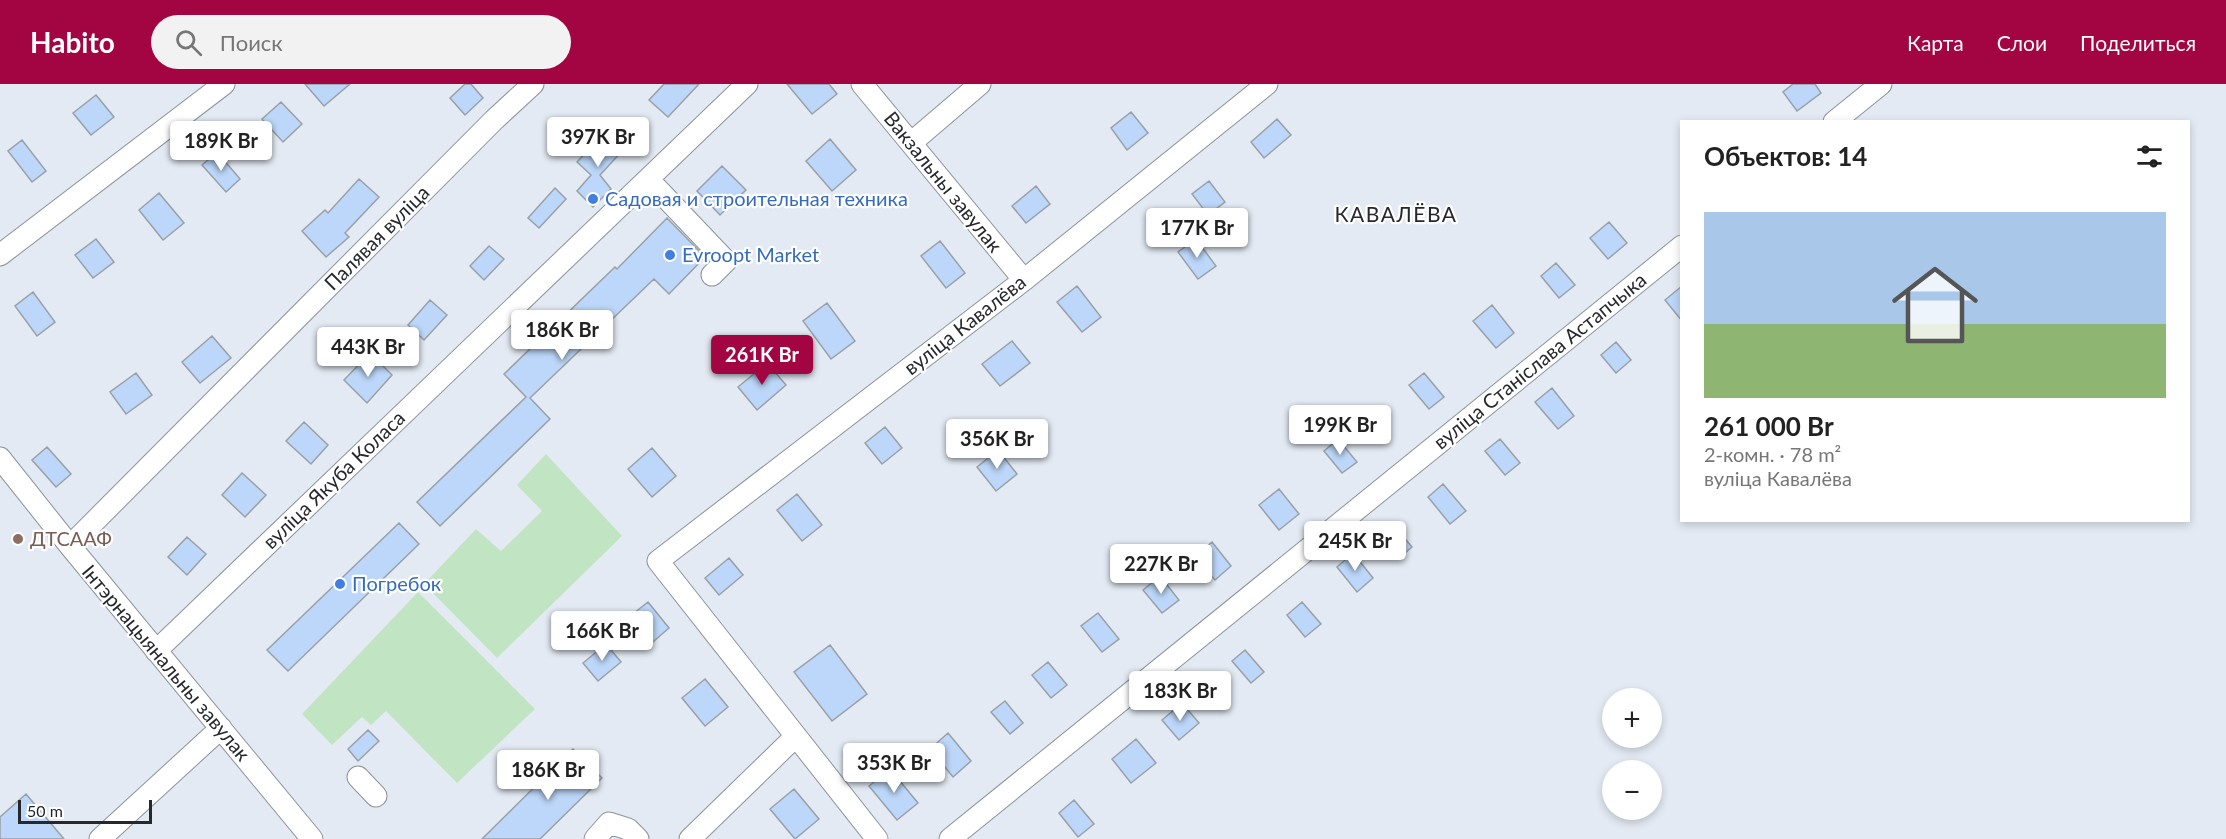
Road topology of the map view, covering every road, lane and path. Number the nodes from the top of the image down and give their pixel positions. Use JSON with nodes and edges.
{"nodes":[{"id":1,"x":224,"y":84,"type":"edge"},
{"id":2,"x":533,"y":84,"type":"edge"},
{"id":3,"x":747,"y":84,"type":"edge"},
{"id":4,"x":862,"y":84,"type":"edge"},
{"id":5,"x":980,"y":84,"type":"edge"},
{"id":6,"x":1267,"y":84,"type":"edge"},
{"id":7,"x":1881,"y":84,"type":"edge"},
{"id":8,"x":1836,"y":120,"type":"edge"},
{"id":9,"x":910,"y":143,"type":"junction"},
{"id":10,"x":648,"y":179,"type":"junction"},
{"id":11,"x":1680,"y":248,"type":"edge"},
{"id":12,"x":0,"y":255,"type":"edge"},
{"id":13,"x":712,"y":275,"type":"dead end"},
{"id":14,"x":1024,"y":280,"type":"junction"},
{"id":15,"x":0,"y":458,"type":"edge"},
{"id":16,"x":70,"y":546,"type":"junction"},
{"id":17,"x":156,"y":651,"type":"junction"},
{"id":18,"x":221,"y":728,"type":"junction"},
{"id":19,"x":796,"y":736,"type":"junction"},
{"id":20,"x":358,"y":777,"type":"dead end"},
{"id":21,"x":376,"y":796,"type":"dead end"},
{"id":22,"x":100,"y":839,"type":"edge"},
{"id":23,"x":312,"y":839,"type":"edge"},
{"id":24,"x":595,"y":839,"type":"edge"},
{"id":25,"x":638,"y":839,"type":"edge"},
{"id":26,"x":690,"y":839,"type":"edge"},
{"id":27,"x":877,"y":839,"type":"edge"},
{"id":28,"x":950,"y":839,"type":"edge"}],
"edges":[{"from":1,"to":12,"type":"street"},
{"from":2,"to":16,"type":"street","name":"Палявая вуліца"},
{"from":3,"to":10,"type":"street","name":"вуліца Якуба Коласа"},
{"from":4,"to":9,"type":"street","name":"Вакзальны завулак"},
{"from":5,"to":9,"type":"street"},
{"from":6,"to":14,"type":"street","name":"вуліца Кавалёва"},
{"from":7,"to":8,"type":"street"},
{"from":9,"to":14,"type":"street","name":"Вакзальны завулак"},
{"from":10,"to":13,"type":"street"},
{"from":10,"to":17,"type":"street","name":"вуліца Якуба Коласа"},
{"from":11,"to":28,"type":"street","name":"вуліца Станіслава Астапчыка"},
{"from":14,"to":19,"type":"street","name":"вуліца Кавалёва"},
{"from":15,"to":16,"type":"street","name":"Інтэрнацыянальны завулак"},
{"from":16,"to":17,"type":"street","name":"Інтэрнацыянальны завулак"},
{"from":17,"to":18,"type":"street","name":"Інтэрнацыянальны завулак"},
{"from":18,"to":22,"type":"street"},
{"from":18,"to":23,"type":"street","name":"Інтэрнацыянальны завулак"},
{"from":19,"to":26,"type":"street"},
{"from":19,"to":27,"type":"street"},
{"from":20,"to":21,"type":"street"},
{"from":24,"to":25,"type":"street"}]}
